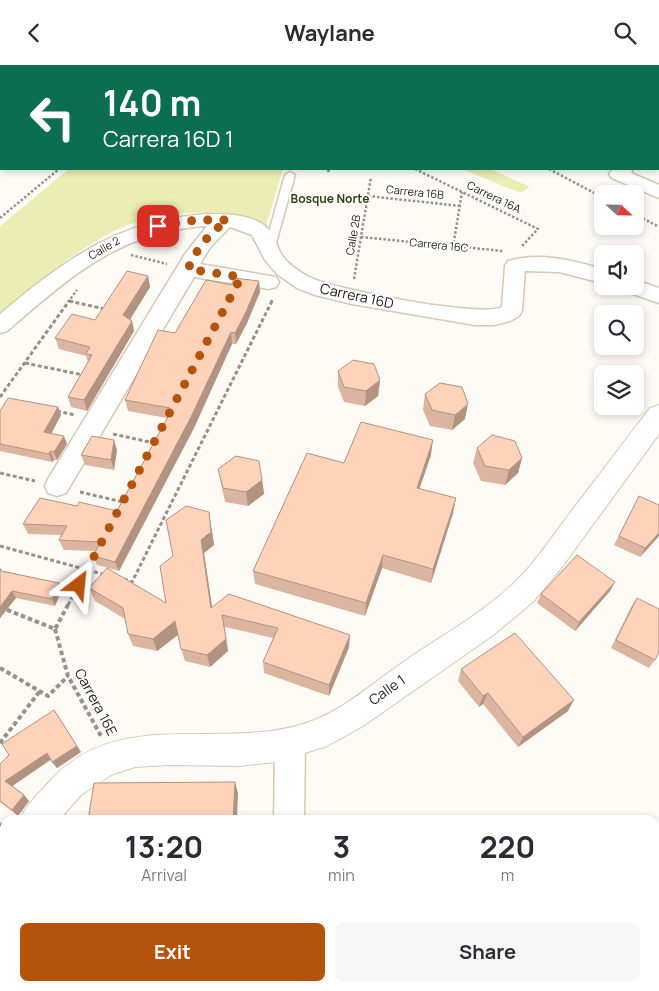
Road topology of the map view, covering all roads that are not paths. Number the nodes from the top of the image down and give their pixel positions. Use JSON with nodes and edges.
{"nodes":[{"id":1,"x":623,"y":170,"type":"edge"},
{"id":2,"x":290,"y":175,"type":"dead end"},
{"id":3,"x":659,"y":192,"type":"edge"},
{"id":4,"x":228,"y":220,"type":"junction"},
{"id":5,"x":269,"y":250,"type":"junction"},
{"id":6,"x":188,"y":269,"type":"junction"},
{"id":7,"x":594,"y":274,"type":"edge"},
{"id":8,"x":270,"y":282,"type":"road end"},
{"id":9,"x":644,"y":291,"type":"edge"},
{"id":10,"x":659,"y":296,"type":"edge"},
{"id":11,"x":0,"y":326,"type":"edge"},
{"id":12,"x":659,"y":415,"type":"edge"},
{"id":13,"x":56,"y":486,"type":"dead end"},
{"id":14,"x":290,"y":743,"type":"junction"},
{"id":15,"x":41,"y":815,"type":"edge"},
{"id":16,"x":289,"y":815,"type":"edge"}],
"edges":[{"from":1,"to":3,"type":"street"},
{"from":2,"to":5,"type":"lane"},
{"from":4,"to":5,"type":"street","name":"Carrera 16D"},
{"from":4,"to":6,"type":"street"},
{"from":4,"to":11,"type":"street","name":"Calle 2"},
{"from":5,"to":7,"type":"street","name":"Carrera 16D"},
{"from":6,"to":8,"type":"street"},
{"from":6,"to":13,"type":"street"},
{"from":9,"to":10,"type":"street"},
{"from":12,"to":14,"type":"street","name":"Calle 1"},
{"from":14,"to":15,"type":"street","name":"Calle 1"},
{"from":14,"to":16,"type":"street"}]}
